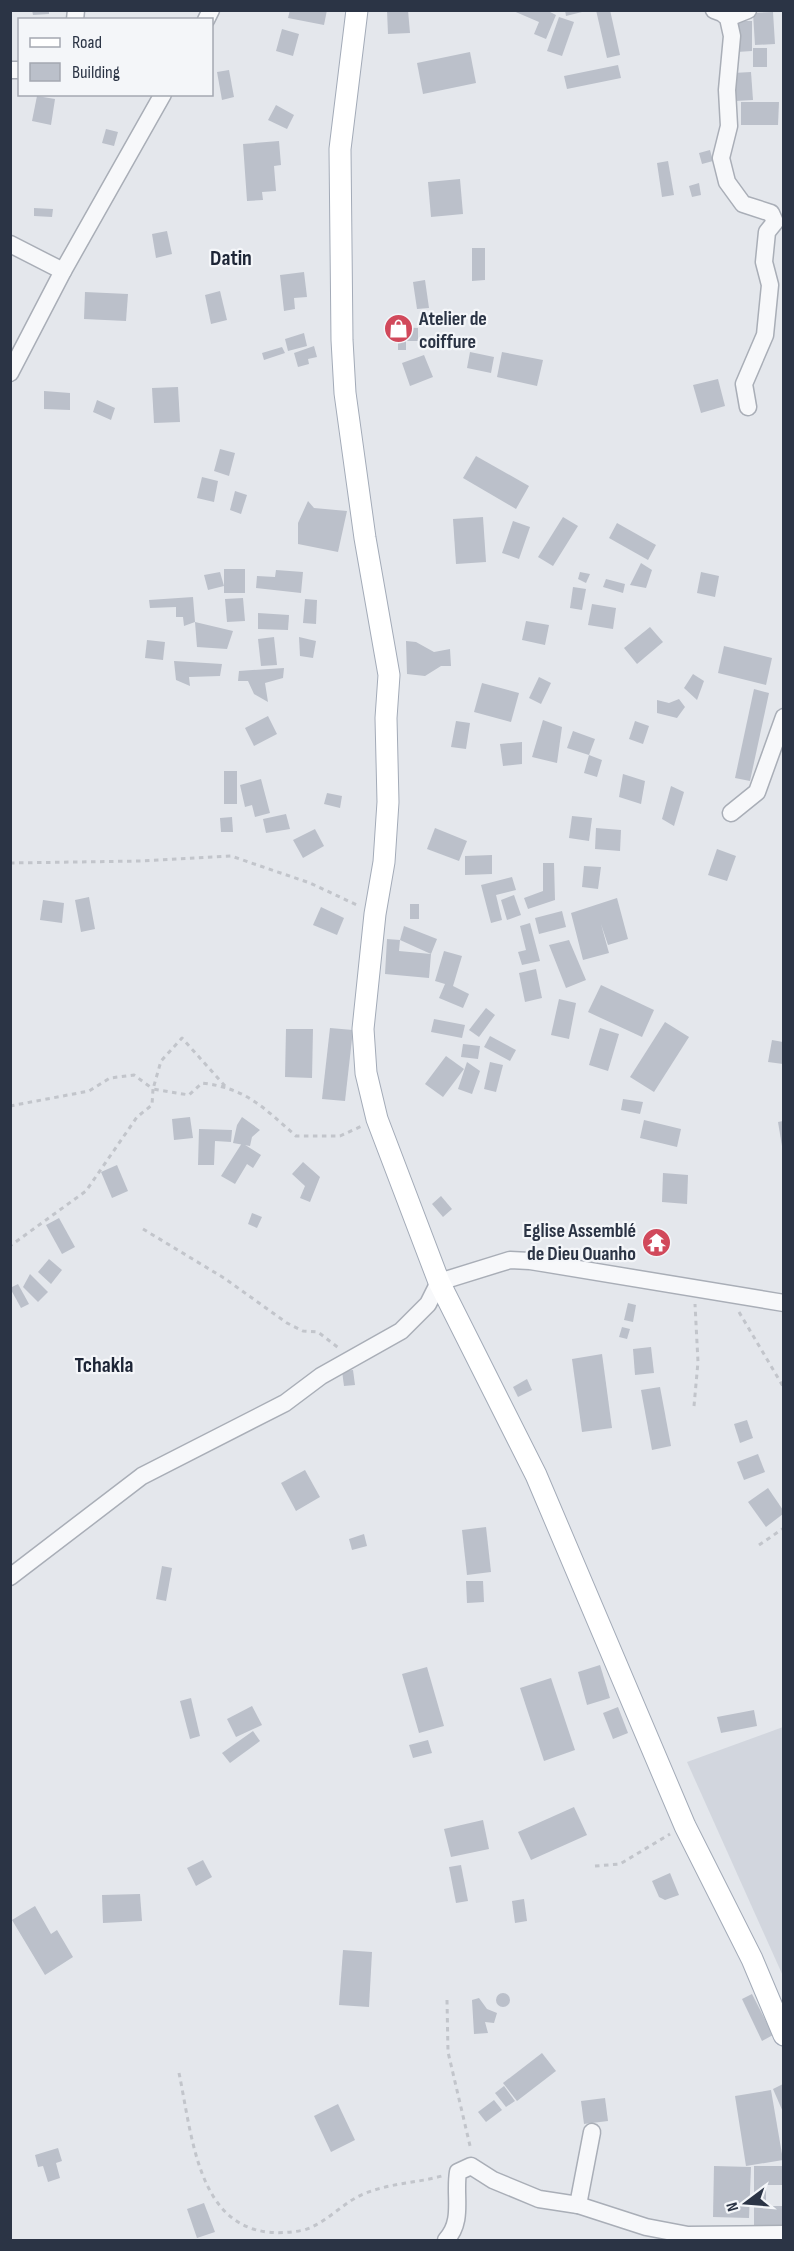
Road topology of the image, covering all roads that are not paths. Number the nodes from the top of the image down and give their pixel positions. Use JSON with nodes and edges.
{"nodes":[{"id":1,"x":357,"y":10,"type":"edge"},
{"id":2,"x":748,"y":10,"type":"edge"},
{"id":3,"x":721,"y":14,"type":"edge"},
{"id":4,"x":162,"y":96,"type":"edge"},
{"id":5,"x":10,"y":244,"type":"edge"},
{"id":6,"x":63,"y":271,"type":"junction"},
{"id":7,"x":10,"y":373,"type":"edge"},
{"id":8,"x":748,"y":407,"type":"dead end"},
{"id":9,"x":783,"y":717,"type":"edge"},
{"id":10,"x":731,"y":813,"type":"dead end"},
{"id":11,"x":439,"y":1282,"type":"junction"},
{"id":12,"x":783,"y":1303,"type":"edge"},
{"id":13,"x":10,"y":1577,"type":"edge"},
{"id":14,"x":783,"y":2035,"type":"edge"},
{"id":15,"x":592,"y":2132,"type":"dead end"},
{"id":16,"x":578,"y":2205,"type":"junction"},
{"id":17,"x":783,"y":2234,"type":"edge"},
{"id":18,"x":446,"y":2241,"type":"edge"}],
"edges":[{"from":1,"to":11,"type":"main road"},
{"from":2,"to":3,"type":"street"},
{"from":3,"to":8,"type":"street"},
{"from":4,"to":6,"type":"street"},
{"from":5,"to":6,"type":"street"},
{"from":6,"to":7,"type":"street"},
{"from":9,"to":10,"type":"street"},
{"from":11,"to":12,"type":"street"},
{"from":11,"to":13,"type":"street"},
{"from":11,"to":14,"type":"main road"},
{"from":15,"to":16,"type":"street"},
{"from":16,"to":17,"type":"street"},
{"from":16,"to":18,"type":"street"}]}
